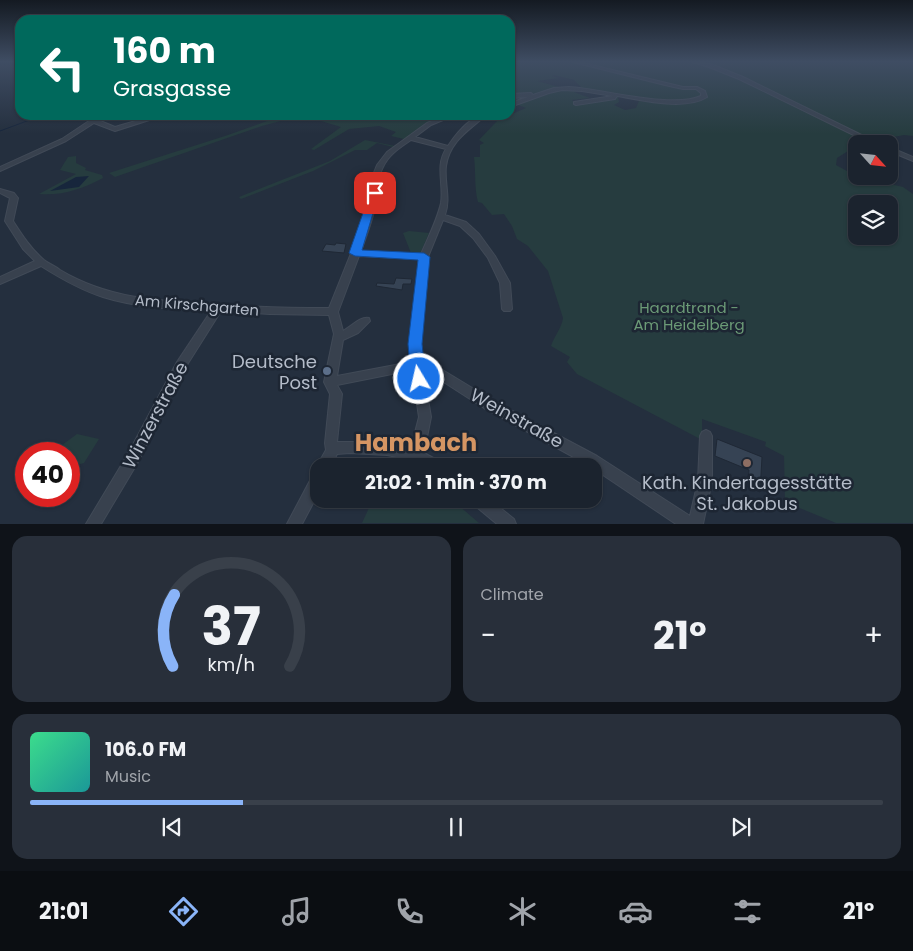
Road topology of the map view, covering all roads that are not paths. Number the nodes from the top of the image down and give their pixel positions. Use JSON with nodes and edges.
{"nodes":[{"id":1,"x":670,"y":85,"type":"edge"},
{"id":2,"x":756,"y":85,"type":"edge"},
{"id":3,"x":619,"y":95,"type":"junction"},
{"id":4,"x":515,"y":96,"type":"edge"},
{"id":5,"x":538,"y":96,"type":"junction"},
{"id":6,"x":515,"y":103,"type":"edge"},
{"id":7,"x":576,"y":103,"type":"dead end"},
{"id":8,"x":145,"y":120,"type":"edge"},
{"id":9,"x":439,"y":120,"type":"edge"},
{"id":10,"x":476,"y":120,"type":"edge"},
{"id":11,"x":94,"y":121,"type":"joint"},
{"id":12,"x":858,"y":135,"type":"edge"},
{"id":13,"x":412,"y":138,"type":"junction"},
{"id":14,"x":449,"y":148,"type":"junction"},
{"id":15,"x":898,"y":153,"type":"edge"},
{"id":16,"x":912,"y":158,"type":"edge"},
{"id":17,"x":0,"y":169,"type":"edge"},
{"id":18,"x":0,"y":191,"type":"edge"},
{"id":19,"x":442,"y":217,"type":"junction"},
{"id":20,"x":355,"y":253,"type":"junction"},
{"id":21,"x":424,"y":257,"type":"junction"},
{"id":22,"x":41,"y":262,"type":"junction"},
{"id":23,"x":0,"y":281,"type":"edge"},
{"id":24,"x":218,"y":308,"type":"junction"},
{"id":25,"x":507,"y":309,"type":"dead end"},
{"id":26,"x":333,"y":312,"type":"junction"},
{"id":27,"x":365,"y":321,"type":"dead end"},
{"id":28,"x":338,"y":338,"type":"junction"},
{"id":29,"x":416,"y":365,"type":"junction"},
{"id":30,"x":330,"y":382,"type":"junction"},
{"id":31,"x":706,"y":436,"type":"dead end"},
{"id":32,"x":332,"y":450,"type":"junction"},
{"id":33,"x":415,"y":454,"type":"junction"},
{"id":34,"x":328,"y":458,"type":"edge"},
{"id":35,"x":422,"y":458,"type":"edge"},
{"id":36,"x":310,"y":495,"type":"edge"},
{"id":37,"x":489,"y":508,"type":"edge"},
{"id":38,"x":92,"y":524,"type":"edge"},
{"id":39,"x":294,"y":524,"type":"edge"},
{"id":40,"x":509,"y":524,"type":"edge"},
{"id":41,"x":688,"y":524,"type":"edge"},
{"id":42,"x":696,"y":524,"type":"edge"}],
"edges":[{"from":1,"to":3,"type":"street"},
{"from":2,"to":12,"type":"street"},
{"from":3,"to":5,"type":"street"},
{"from":3,"to":7,"type":"street"},
{"from":4,"to":5,"type":"street"},
{"from":5,"to":6,"type":"street"},
{"from":8,"to":11,"type":"street"},
{"from":9,"to":13,"type":"street"},
{"from":10,"to":14,"type":"street"},
{"from":11,"to":17,"type":"street"},
{"from":13,"to":14,"type":"street"},
{"from":13,"to":20,"type":"street"},
{"from":14,"to":19,"type":"street"},
{"from":15,"to":16,"type":"street"},
{"from":18,"to":22,"type":"street","name":"Am Kirschgarten"},
{"from":19,"to":21,"type":"street"},
{"from":19,"to":25,"type":"street"},
{"from":20,"to":21,"type":"street"},
{"from":20,"to":26,"type":"street"},
{"from":21,"to":29,"type":"street"},
{"from":22,"to":23,"type":"street"},
{"from":22,"to":24,"type":"street","name":"Am Kirschgarten"},
{"from":24,"to":26,"type":"street","name":"Am Kirschgarten"},
{"from":24,"to":38,"type":"street","name":"Winzerstraße"},
{"from":26,"to":28,"type":"street"},
{"from":27,"to":28,"type":"street"},
{"from":28,"to":30,"type":"street"},
{"from":29,"to":30,"type":"street","name":"Weinstraße"},
{"from":29,"to":33,"type":"street"},
{"from":29,"to":41,"type":"street","name":"Weinstraße"},
{"from":30,"to":32,"type":"street"},
{"from":31,"to":42,"type":"street"},
{"from":32,"to":33,"type":"street"},
{"from":32,"to":34,"type":"street"},
{"from":33,"to":35,"type":"street"},
{"from":36,"to":39,"type":"street"},
{"from":37,"to":40,"type":"street"}]}
